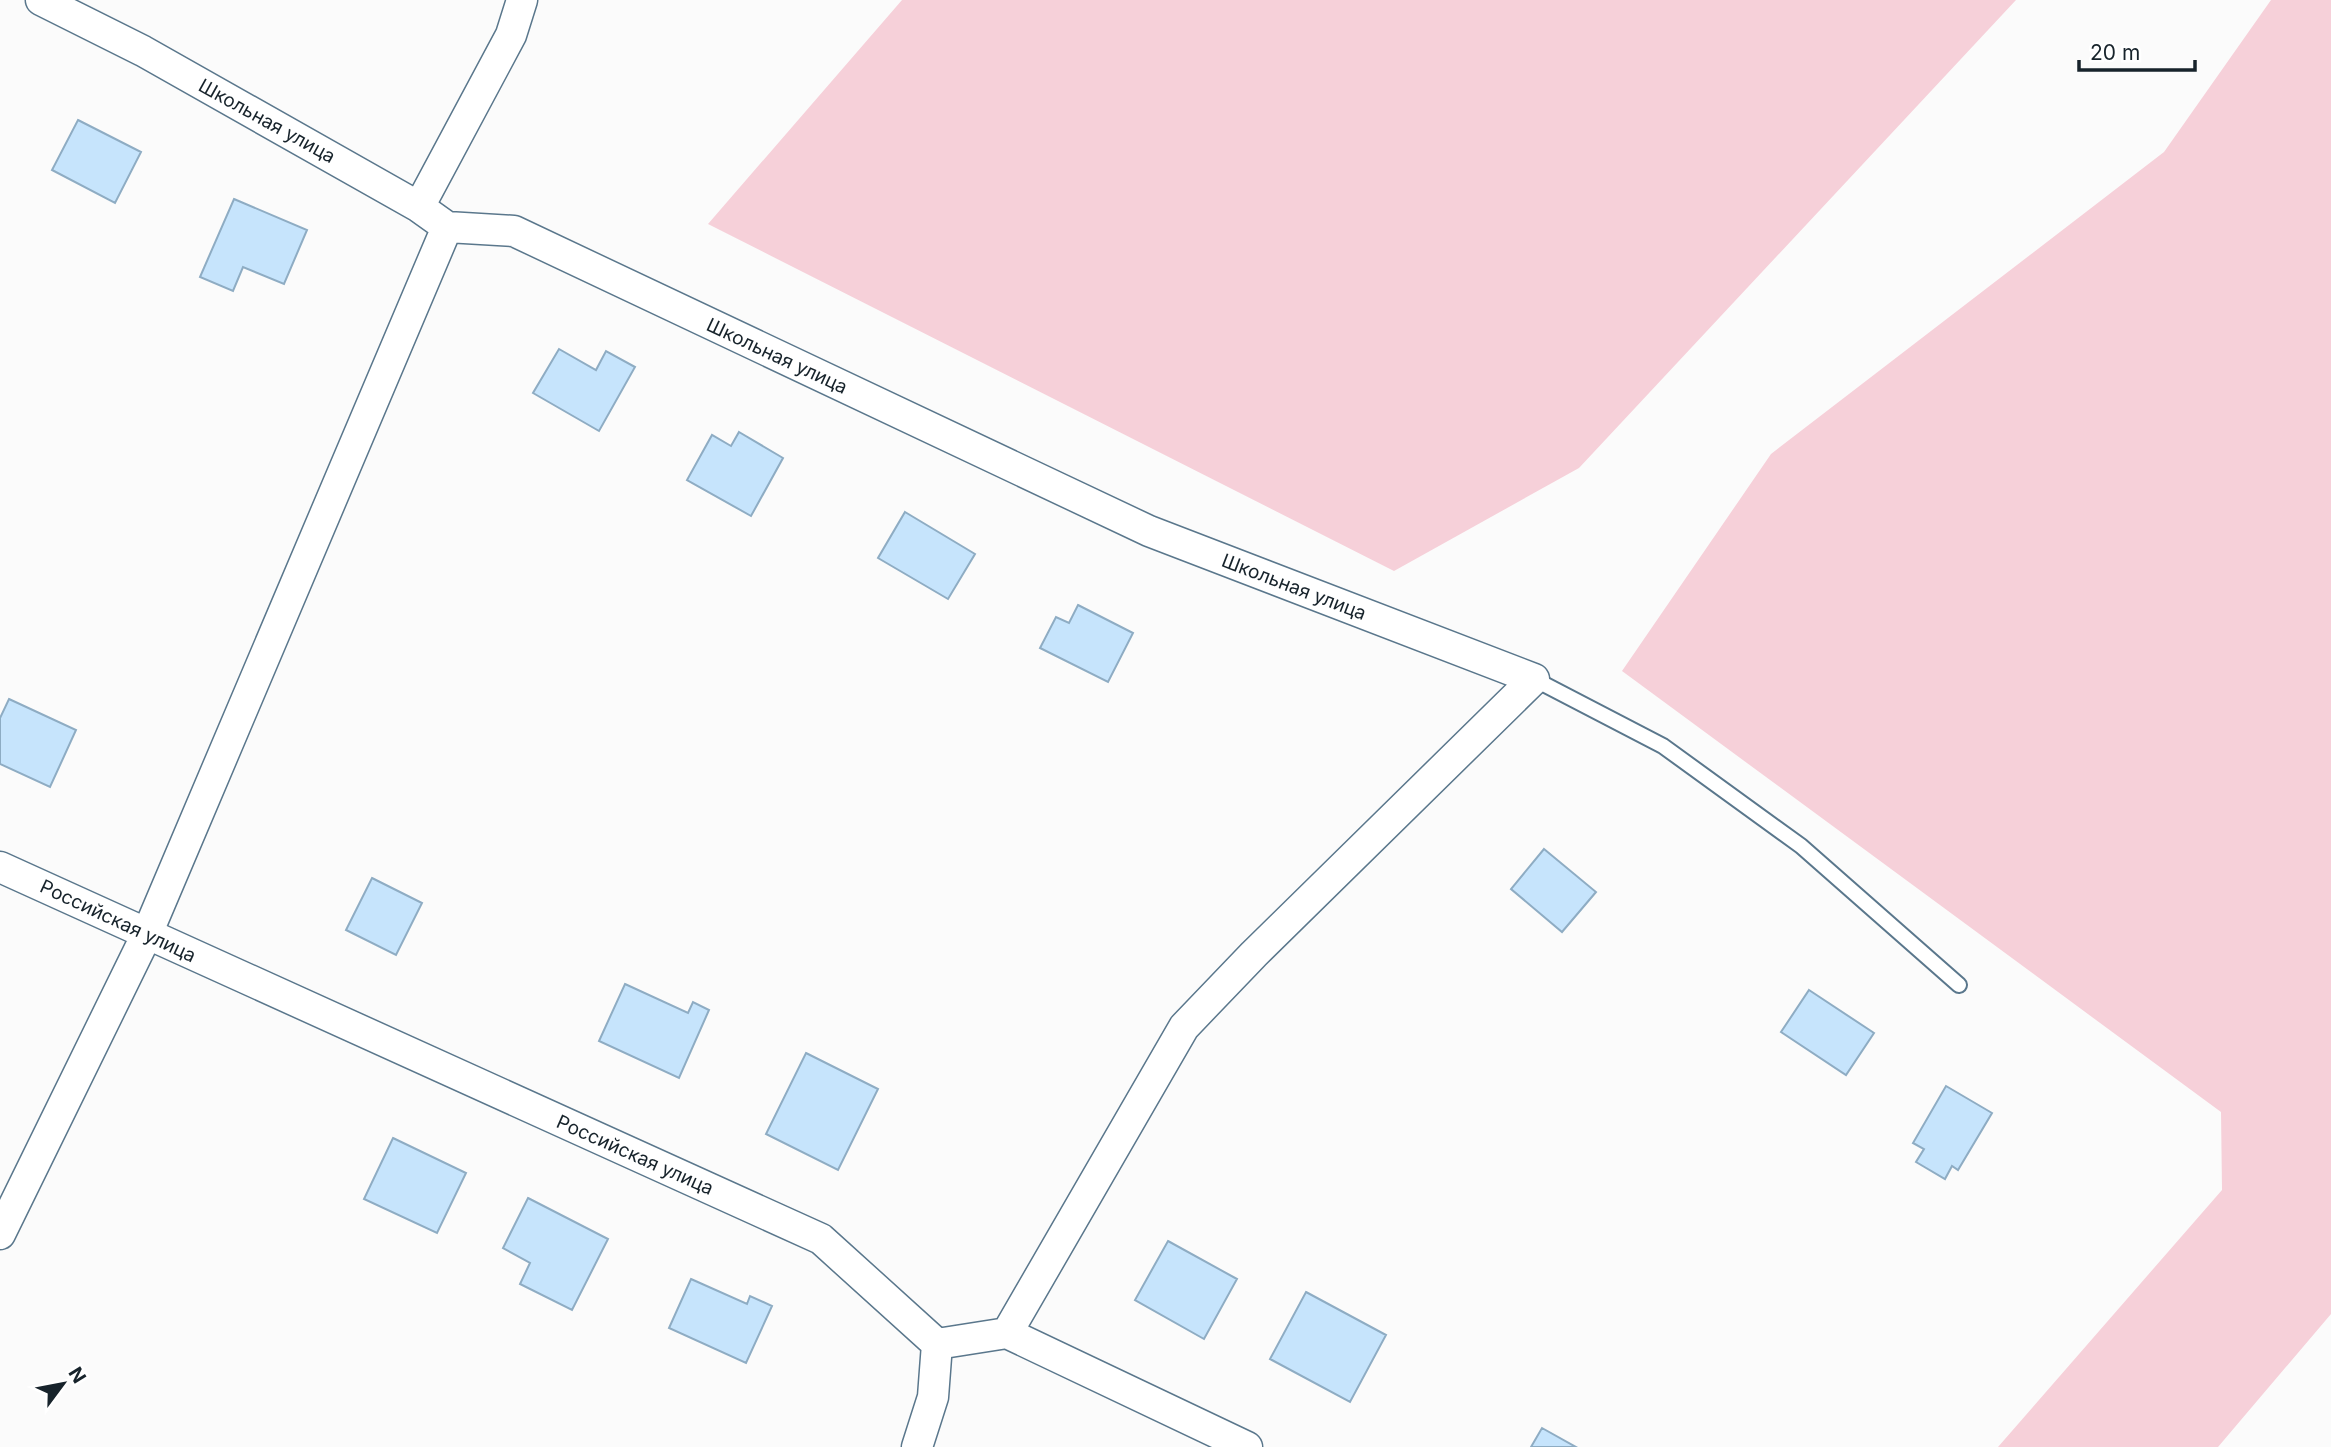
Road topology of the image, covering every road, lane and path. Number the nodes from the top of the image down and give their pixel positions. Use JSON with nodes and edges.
{"nodes":[{"id":1,"x":41,"y":0,"type":"edge"},
{"id":2,"x":522,"y":0,"type":"edge"},
{"id":3,"x":419,"y":207,"type":"junction"},
{"id":4,"x":447,"y":227,"type":"junction"},
{"id":5,"x":1534,"y":679,"type":"junction"},
{"id":6,"x":0,"y":867,"type":"edge"},
{"id":7,"x":147,"y":934,"type":"junction"},
{"id":8,"x":1959,"y":985,"type":"dead end"},
{"id":9,"x":0,"y":1234,"type":"edge"},
{"id":10,"x":1006,"y":1333,"type":"junction"},
{"id":11,"x":937,"y":1344,"type":"junction"},
{"id":12,"x":917,"y":1447,"type":"edge"},
{"id":13,"x":1247,"y":1447,"type":"edge"}],
"edges":[{"from":1,"to":3,"type":"street","name":"Школьная улица"},
{"from":2,"to":3,"type":"street"},
{"from":3,"to":4,"type":"street","name":"Школьная улица"},
{"from":4,"to":5,"type":"street","name":"Школьная улица"},
{"from":4,"to":7,"type":"street"},
{"from":5,"to":8,"type":"lane"},
{"from":5,"to":10,"type":"street"},
{"from":6,"to":7,"type":"street","name":"Российская улица"},
{"from":7,"to":9,"type":"street"},
{"from":7,"to":11,"type":"street","name":"Российская улица"},
{"from":10,"to":11,"type":"street"},
{"from":10,"to":13,"type":"street"},
{"from":11,"to":12,"type":"street"}]}
